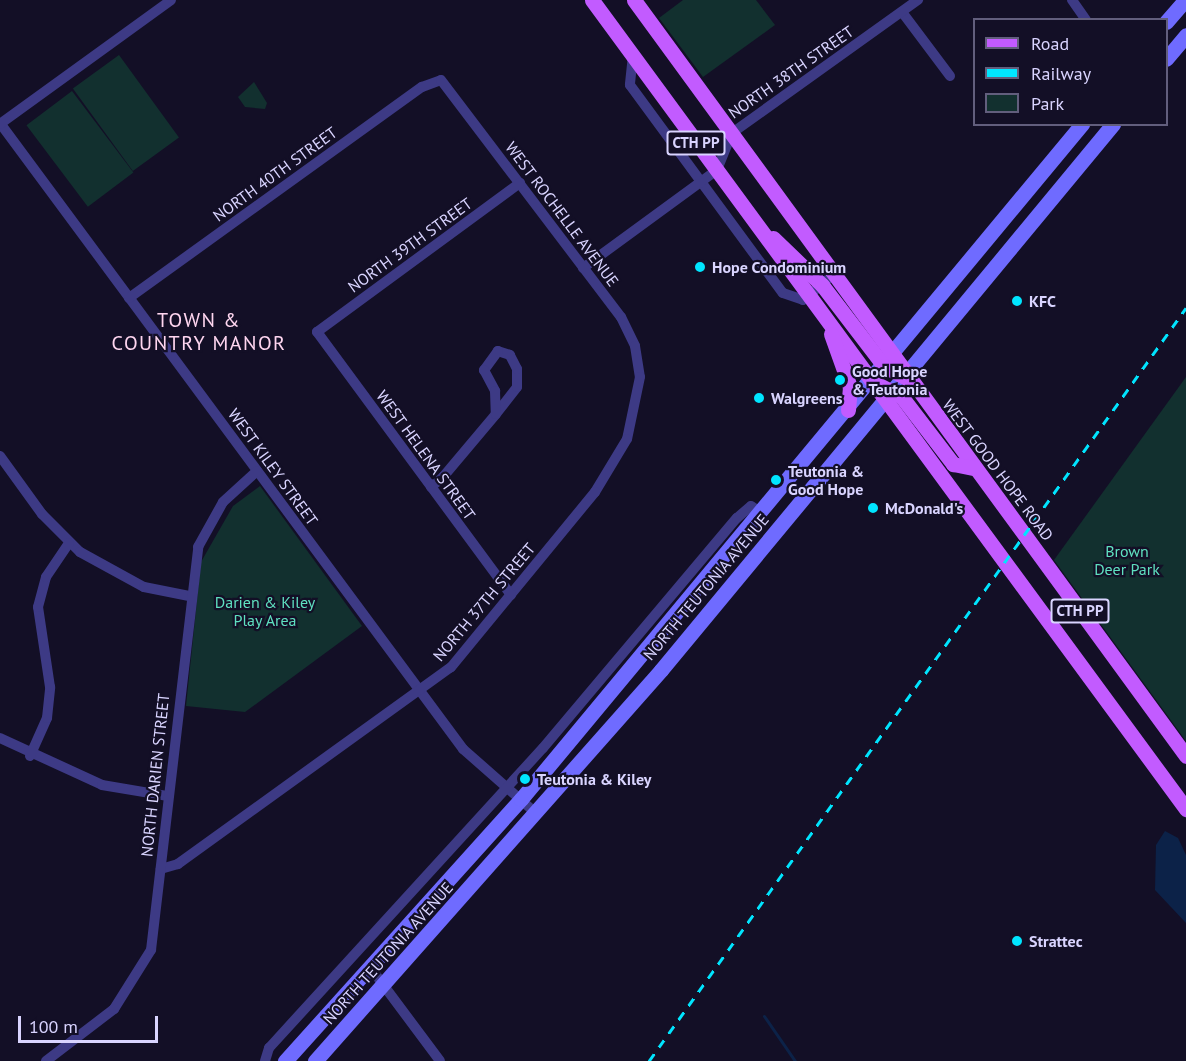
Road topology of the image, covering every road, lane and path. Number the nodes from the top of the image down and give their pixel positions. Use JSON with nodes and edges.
{"nodes":[{"id":1,"x":171,"y":0,"type":"edge"},
{"id":2,"x":592,"y":0,"type":"edge"},
{"id":3,"x":634,"y":0,"type":"edge"},
{"id":4,"x":918,"y":0,"type":"edge"},
{"id":5,"x":1072,"y":0,"type":"edge"},
{"id":6,"x":1185,"y":0,"type":"edge"},
{"id":7,"x":902,"y":12,"type":"junction"},
{"id":8,"x":1085,"y":18,"type":"edge"},
{"id":9,"x":1168,"y":21,"type":"edge"},
{"id":10,"x":1186,"y":35,"type":"edge"},
{"id":11,"x":633,"y":55,"type":"junction"},
{"id":12,"x":1168,"y":57,"type":"edge"},
{"id":13,"x":950,"y":76,"type":"dead end"},
{"id":14,"x":441,"y":80,"type":"joint"},
{"id":15,"x":0,"y":124,"type":"edge"},
{"id":16,"x":1080,"y":126,"type":"edge"},
{"id":17,"x":1111,"y":126,"type":"edge"},
{"id":18,"x":732,"y":133,"type":"junction"},
{"id":19,"x":717,"y":170,"type":"junction"},
{"id":20,"x":701,"y":182,"type":"junction"},
{"id":21,"x":520,"y":183,"type":"junction"},
{"id":22,"x":760,"y":230,"type":"junction"},
{"id":23,"x":583,"y":268,"type":"junction"},
{"id":24,"x":827,"y":280,"type":"junction"},
{"id":25,"x":129,"y":298,"type":"junction"},
{"id":26,"x":803,"y":298,"type":"junction"},
{"id":27,"x":825,"y":317,"type":"junction"},
{"id":28,"x":317,"y":332,"type":"joint"},
{"id":29,"x":888,"y":362,"type":"junction"},
{"id":30,"x":640,"y":377,"type":"joint"},
{"id":31,"x":907,"y":377,"type":"junction"},
{"id":32,"x":873,"y":382,"type":"junction"},
{"id":33,"x":891,"y":396,"type":"junction"},
{"id":34,"x":848,"y":410,"type":"junction"},
{"id":35,"x":496,"y":414,"type":"junction"},
{"id":36,"x":0,"y":456,"type":"edge"},
{"id":37,"x":973,"y":468,"type":"junction"},
{"id":38,"x":257,"y":471,"type":"junction"},
{"id":39,"x":431,"y":487,"type":"junction"},
{"id":40,"x":755,"y":509,"type":"junction"},
{"id":41,"x":69,"y":543,"type":"junction"},
{"id":42,"x":511,"y":595,"type":"junction"},
{"id":43,"x":189,"y":596,"type":"junction"},
{"id":44,"x":420,"y":692,"type":"junction"},
{"id":45,"x":0,"y":738,"type":"edge"},
{"id":46,"x":30,"y":756,"type":"junction"},
{"id":47,"x":1186,"y":756,"type":"edge"},
{"id":48,"x":508,"y":788,"type":"junction"},
{"id":49,"x":168,"y":796,"type":"junction"},
{"id":50,"x":521,"y":799,"type":"junction"},
{"id":51,"x":1186,"y":809,"type":"edge"},
{"id":52,"x":537,"y":814,"type":"junction"},
{"id":53,"x":161,"y":869,"type":"junction"},
{"id":54,"x":370,"y":967,"type":"junction"},
{"id":55,"x":384,"y":985,"type":"junction"},
{"id":56,"x":46,"y":1061,"type":"edge"},
{"id":57,"x":265,"y":1061,"type":"edge"},
{"id":58,"x":285,"y":1061,"type":"edge"},
{"id":59,"x":315,"y":1061,"type":"edge"},
{"id":60,"x":440,"y":1061,"type":"edge"}],
"edges":[{"from":1,"to":15,"type":"street"},
{"from":2,"to":11,"type":"main road","number":"CTH PP"},
{"from":3,"to":18,"type":"main road","number":"CTH PP"},
{"from":4,"to":7,"type":"street","name":"NORTH 38TH STREET"},
{"from":5,"to":8,"type":"street"},
{"from":6,"to":9,"type":"main road"},
{"from":7,"to":13,"type":"street"},
{"from":7,"to":18,"type":"street","name":"NORTH 38TH STREET"},
{"from":10,"to":12,"type":"main road"},
{"from":11,"to":19,"type":"main road","number":"CTH PP"},
{"from":11,"to":20,"type":"street"},
{"from":14,"to":21,"type":"street","name":"WEST ROCHELLE AVENUE"},
{"from":14,"to":25,"type":"street","name":"NORTH 40TH STREET"},
{"from":15,"to":25,"type":"street","name":"WEST KILEY STREET"},
{"from":16,"to":29,"type":"main road","name":"NORTH TEUTONIA AVENUE"},
{"from":17,"to":31,"type":"main road","name":"NORTH TEUTONIA AVENUE"},
{"from":18,"to":19,"type":"street","name":"NORTH 38TH STREET"},
{"from":18,"to":24,"type":"main road","number":"CTH PP"},
{"from":19,"to":20,"type":"street"},
{"from":19,"to":22,"type":"main road","number":"CTH PP"},
{"from":20,"to":23,"type":"street"},
{"from":20,"to":26,"type":"street"},
{"from":21,"to":23,"type":"street","name":"WEST ROCHELLE AVENUE"},
{"from":21,"to":28,"type":"street","name":"NORTH 39TH STREET"},
{"from":22,"to":24,"type":"main road"},
{"from":22,"to":26,"type":"main road","number":"CTH PP"},
{"from":23,"to":30,"type":"street","name":"WEST ROCHELLE AVENUE"},
{"from":24,"to":26,"type":"street"},
{"from":24,"to":29,"type":"main road"},
{"from":25,"to":38,"type":"street","name":"WEST KILEY STREET"},
{"from":26,"to":27,"type":"main road","number":"CTH PP"},
{"from":27,"to":32,"type":"main road","number":"CTH PP"},
{"from":27,"to":34,"type":"main road"},
{"from":28,"to":39,"type":"street","name":"WEST HELENA STREET"},
{"from":29,"to":31,"type":"main road"},
{"from":29,"to":32,"type":"main road","name":"NORTH TEUTONIA AVENUE"},
{"from":30,"to":42,"type":"street","name":"NORTH 37TH STREET"},
{"from":31,"to":33,"type":"main road","name":"NORTH TEUTONIA AVENUE"},
{"from":31,"to":37,"type":"main road","name":"WEST GOOD HOPE ROAD","number":"CTH PP"},
{"from":32,"to":33,"type":"main road"},
{"from":32,"to":34,"type":"main road","name":"NORTH TEUTONIA AVENUE"},
{"from":33,"to":37,"type":"main road"},
{"from":33,"to":51,"type":"main road","number":"CTH PP"},
{"from":33,"to":52,"type":"main road","name":"NORTH TEUTONIA AVENUE"},
{"from":34,"to":40,"type":"main road","name":"NORTH TEUTONIA AVENUE"},
{"from":35,"to":35,"type":"street"},
{"from":35,"to":39,"type":"street"},
{"from":36,"to":41,"type":"street"},
{"from":37,"to":47,"type":"main road","name":"WEST GOOD HOPE ROAD","number":"CTH PP"},
{"from":38,"to":43,"type":"street","name":"NORTH DARIEN STREET"},
{"from":38,"to":44,"type":"street","name":"WEST KILEY STREET"},
{"from":39,"to":42,"type":"street","name":"WEST HELENA STREET"},
{"from":40,"to":48,"type":"street","name":"NORTH TEUTONIA AVENUE"},
{"from":40,"to":50,"type":"main road","name":"NORTH TEUTONIA AVENUE"},
{"from":41,"to":43,"type":"street"},
{"from":41,"to":46,"type":"street"},
{"from":42,"to":44,"type":"street","name":"NORTH 37TH STREET"},
{"from":43,"to":49,"type":"street","name":"NORTH DARIEN STREET"},
{"from":44,"to":48,"type":"street","name":"WEST KILEY STREET"},
{"from":44,"to":53,"type":"street","name":"NORTH 37TH STREET"},
{"from":45,"to":46,"type":"street"},
{"from":46,"to":49,"type":"street"},
{"from":48,"to":50,"type":"street","name":"WEST KILEY STREET"},
{"from":48,"to":57,"type":"street","name":"NORTH TEUTONIA AVENUE"},
{"from":49,"to":53,"type":"street","name":"NORTH DARIEN STREET"},
{"from":50,"to":52,"type":"street","name":"WEST KILEY STREET"},
{"from":50,"to":54,"type":"main road","name":"NORTH TEUTONIA AVENUE"},
{"from":52,"to":55,"type":"main road","name":"NORTH TEUTONIA AVENUE"},
{"from":53,"to":56,"type":"street","name":"NORTH DARIEN STREET"},
{"from":54,"to":55,"type":"street"},
{"from":54,"to":58,"type":"main road","name":"NORTH TEUTONIA AVENUE"},
{"from":55,"to":59,"type":"main road","name":"NORTH TEUTONIA AVENUE"},
{"from":55,"to":60,"type":"street"}]}
